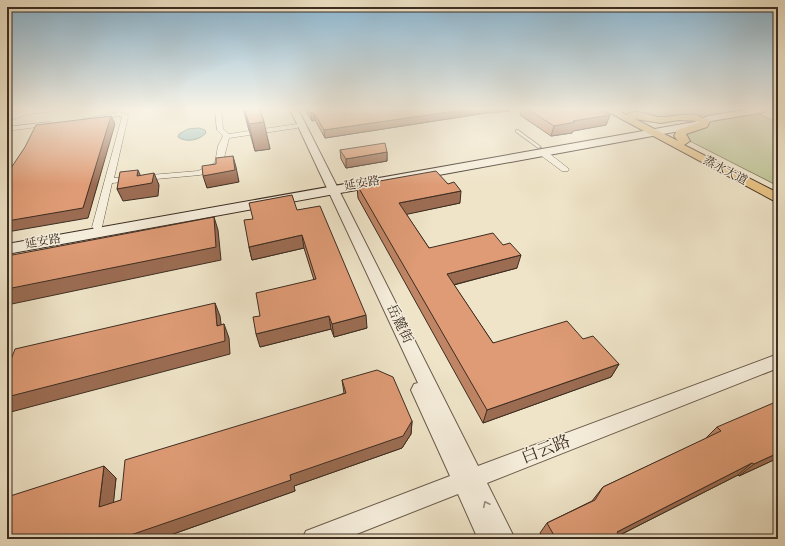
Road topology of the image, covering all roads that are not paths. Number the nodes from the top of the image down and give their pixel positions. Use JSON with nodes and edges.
{"nodes":[{"id":1,"x":121,"y":134,"type":"edge"},
{"id":2,"x":238,"y":134,"type":"edge"},
{"id":3,"x":301,"y":134,"type":"edge"},
{"id":4,"x":305,"y":134,"type":"edge"},
{"id":5,"x":522,"y":134,"type":"edge"},
{"id":6,"x":622,"y":134,"type":"edge"},
{"id":7,"x":663,"y":134,"type":"edge"},
{"id":8,"x":666,"y":134,"type":"edge"},
{"id":9,"x":680,"y":134,"type":"edge"},
{"id":10,"x":227,"y":136,"type":"joint"},
{"id":11,"x":684,"y":142,"type":"junction"},
{"id":12,"x":540,"y":149,"type":"junction"},
{"id":13,"x":565,"y":169,"type":"dead end"},
{"id":14,"x":109,"y":181,"type":"junction"},
{"id":15,"x":329,"y":187,"type":"junction"},
{"id":16,"x":778,"y":190,"type":"edge"},
{"id":17,"x":778,"y":199,"type":"edge"},
{"id":18,"x":97,"y":227,"type":"junction"},
{"id":19,"x":7,"y":243,"type":"edge"},
{"id":20,"x":7,"y":249,"type":"edge"},
{"id":21,"x":778,"y":361,"type":"edge"},
{"id":22,"x":778,"y":370,"type":"edge"},
{"id":23,"x":470,"y":484,"type":"junction"},
{"id":24,"x":314,"y":539,"type":"edge"},
{"id":25,"x":339,"y":539,"type":"edge"},
{"id":26,"x":490,"y":539,"type":"edge"},
{"id":27,"x":504,"y":539,"type":"edge"}],
"edges":[{"from":1,"to":14,"type":"street"},
{"from":2,"to":10,"type":"street"},
{"from":3,"to":15,"type":"street","name":"岳麓街"},
{"from":4,"to":15,"type":"street","name":"岳麓街"},
{"from":5,"to":12,"type":"lane"},
{"from":6,"to":12,"type":"main road","name":"延安路"},
{"from":7,"to":17,"type":"main road","name":"蒸水大道"},
{"from":8,"to":11,"type":"main road","name":"蒸水大道"},
{"from":9,"to":11,"type":"main road"},
{"from":10,"to":14,"type":"street"},
{"from":11,"to":16,"type":"main road","name":"蒸水大道"},
{"from":12,"to":13,"type":"street"},
{"from":12,"to":15,"type":"main road","name":"延安路"},
{"from":14,"to":18,"type":"street"},
{"from":15,"to":18,"type":"main road","name":"延安路"},
{"from":15,"to":20,"type":"main road","name":"延安路"},
{"from":15,"to":23,"type":"street","name":"岳麓街"},
{"from":18,"to":19,"type":"main road","name":"延安路"},
{"from":21,"to":23,"type":"street","name":"白云路"},
{"from":22,"to":23,"type":"street","name":"白云路"},
{"from":23,"to":24,"type":"street","name":"白云路"},
{"from":23,"to":25,"type":"street","name":"白云路"},
{"from":23,"to":26,"type":"street","name":"岳麓街"},
{"from":27,"to":23,"type":"street","name":"岳麓街","one_way":true}]}
